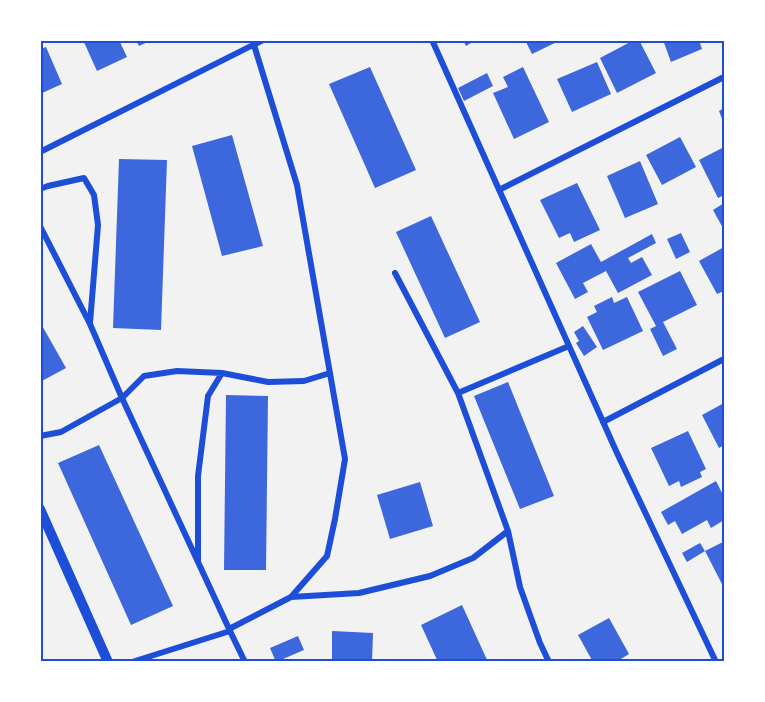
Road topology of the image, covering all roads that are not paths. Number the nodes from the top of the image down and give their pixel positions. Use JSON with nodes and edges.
{"nodes":[{"id":1,"x":263,"y":40,"type":"edge"},
{"id":2,"x":432,"y":40,"type":"edge"},
{"id":3,"x":254,"y":45,"type":"junction"},
{"id":4,"x":724,"y":77,"type":"edge"},
{"id":5,"x":40,"y":152,"type":"edge"},
{"id":6,"x":40,"y":189,"type":"edge"},
{"id":7,"x":499,"y":190,"type":"junction"},
{"id":8,"x":40,"y":226,"type":"edge"},
{"id":9,"x":394,"y":273,"type":"dead end"},
{"id":10,"x":90,"y":324,"type":"junction"},
{"id":11,"x":569,"y":346,"type":"junction"},
{"id":12,"x":724,"y":359,"type":"edge"},
{"id":13,"x":222,"y":373,"type":"junction"},
{"id":14,"x":330,"y":373,"type":"junction"},
{"id":15,"x":458,"y":393,"type":"junction"},
{"id":16,"x":122,"y":398,"type":"junction"},
{"id":17,"x":603,"y":422,"type":"junction"},
{"id":18,"x":40,"y":436,"type":"edge"},
{"id":19,"x":40,"y":509,"type":"edge"},
{"id":20,"x":508,"y":531,"type":"junction"},
{"id":21,"x":198,"y":563,"type":"junction"},
{"id":22,"x":291,"y":597,"type":"junction"},
{"id":23,"x":229,"y":630,"type":"junction"},
{"id":24,"x":108,"y":662,"type":"edge"},
{"id":25,"x":132,"y":662,"type":"edge"},
{"id":26,"x":245,"y":662,"type":"edge"},
{"id":27,"x":549,"y":662,"type":"edge"},
{"id":28,"x":716,"y":662,"type":"edge"}],
"edges":[{"from":1,"to":3,"type":"street"},
{"from":2,"to":7,"type":"street"},
{"from":3,"to":5,"type":"street"},
{"from":3,"to":14,"type":"street"},
{"from":4,"to":7,"type":"street"},
{"from":6,"to":10,"type":"street"},
{"from":7,"to":11,"type":"street"},
{"from":8,"to":10,"type":"street"},
{"from":9,"to":15,"type":"street"},
{"from":10,"to":16,"type":"street"},
{"from":11,"to":15,"type":"street"},
{"from":11,"to":17,"type":"street"},
{"from":12,"to":17,"type":"street"},
{"from":13,"to":14,"type":"street"},
{"from":13,"to":16,"type":"street"},
{"from":13,"to":21,"type":"street"},
{"from":14,"to":22,"type":"street"},
{"from":15,"to":20,"type":"street"},
{"from":16,"to":18,"type":"street"},
{"from":16,"to":21,"type":"street"},
{"from":17,"to":28,"type":"street"},
{"from":19,"to":24,"type":"street"},
{"from":20,"to":22,"type":"street"},
{"from":20,"to":27,"type":"street"},
{"from":21,"to":23,"type":"street"},
{"from":22,"to":23,"type":"street"},
{"from":23,"to":25,"type":"street"},
{"from":23,"to":26,"type":"street"}]}
